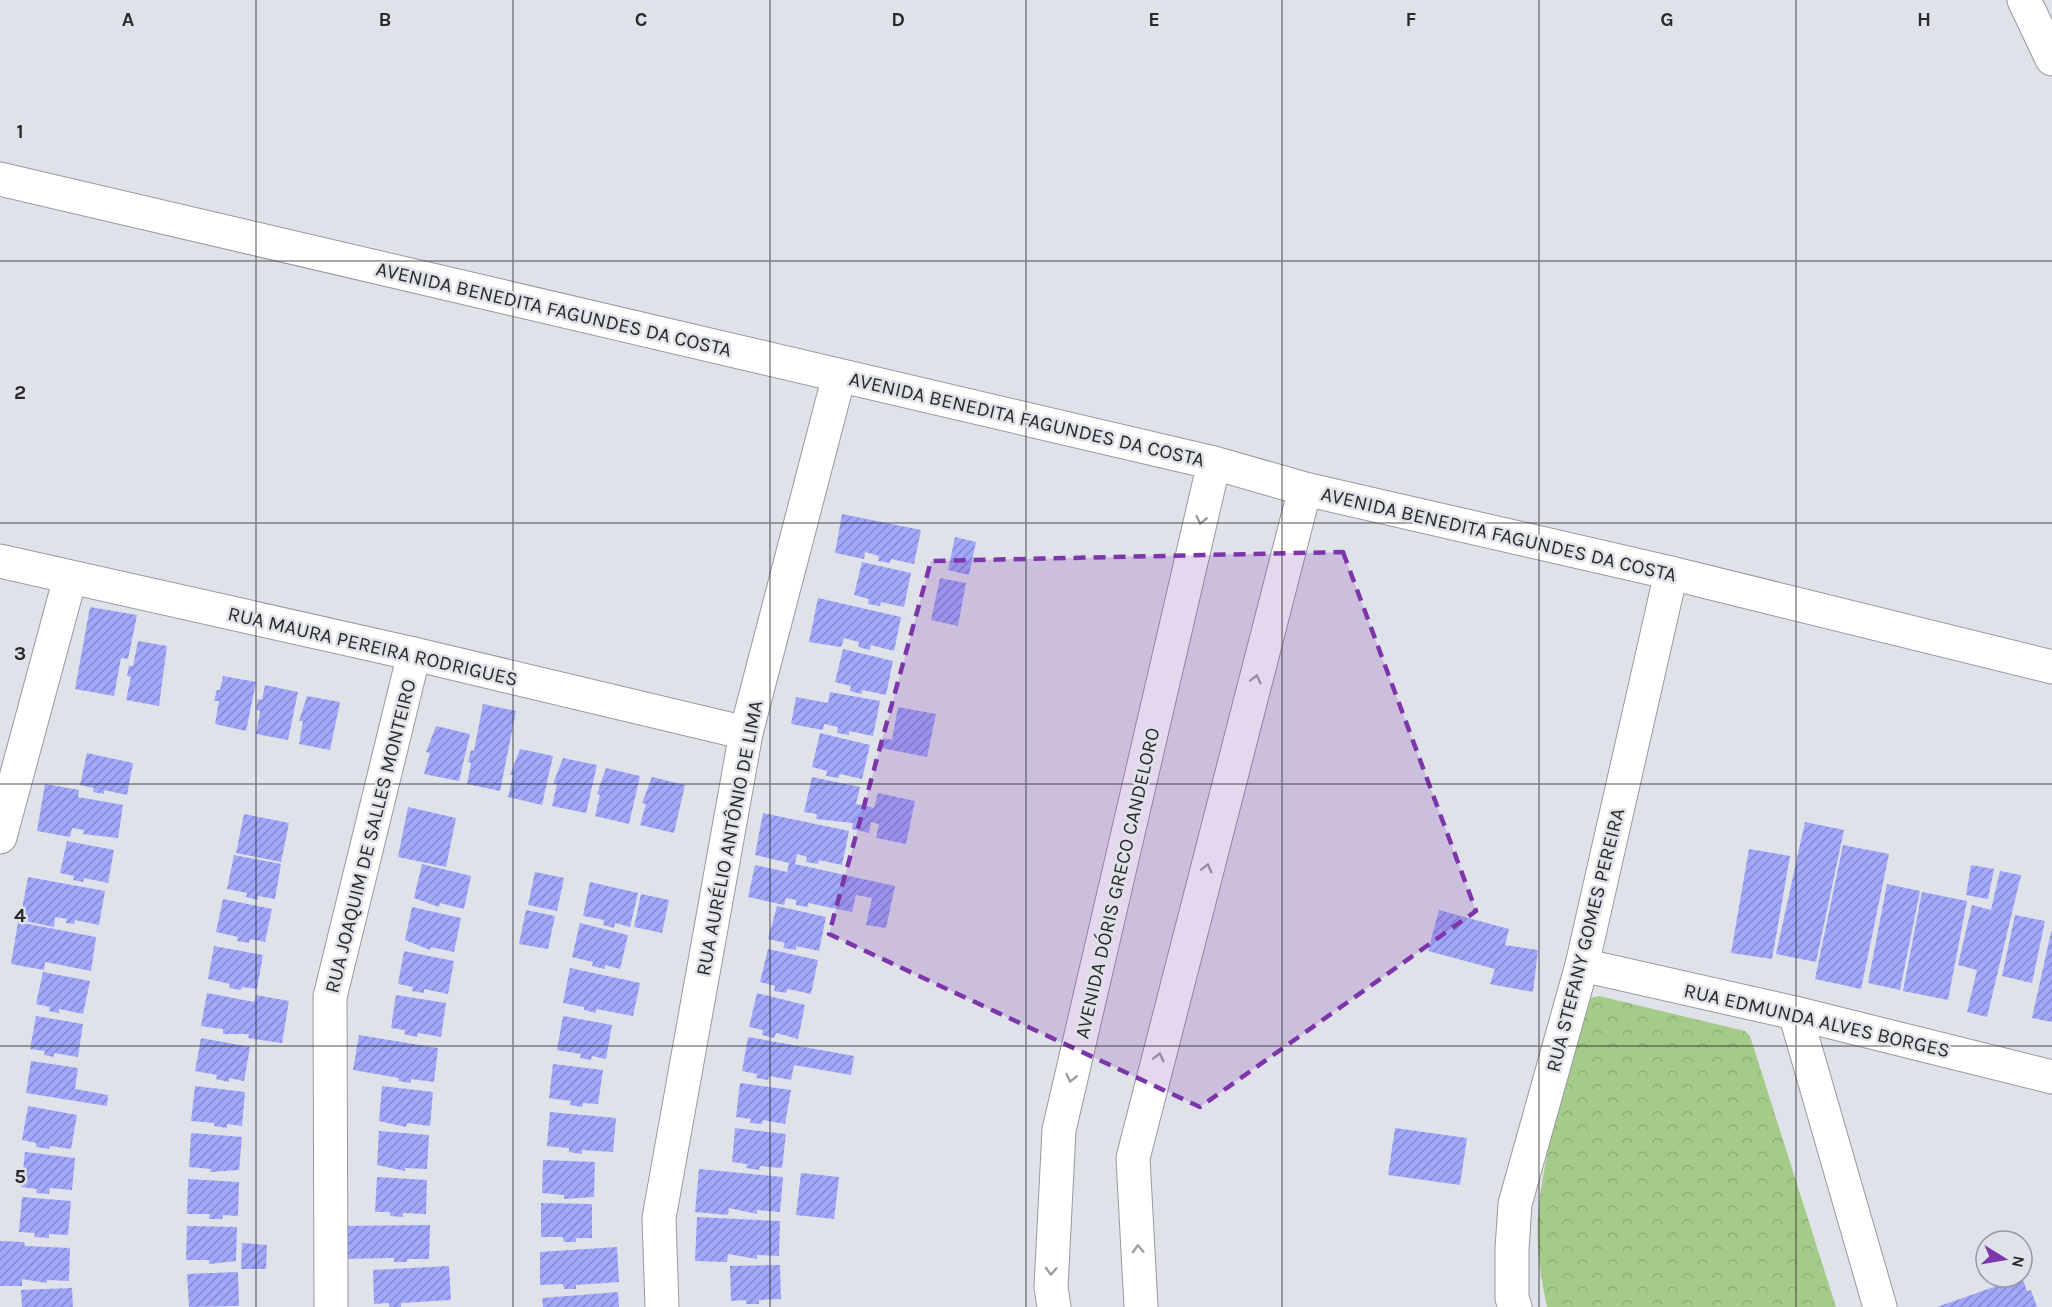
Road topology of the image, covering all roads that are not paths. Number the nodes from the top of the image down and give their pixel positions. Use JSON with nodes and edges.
{"nodes":[{"id":1,"x":2024,"y":0,"type":"edge"},
{"id":2,"x":2052,"y":59,"type":"edge"},
{"id":3,"x":0,"y":178,"type":"edge"},
{"id":4,"x":839,"y":376,"type":"junction"},
{"id":5,"x":1215,"y":463,"type":"junction"},
{"id":6,"x":1305,"y":489,"type":"junction"},
{"id":7,"x":0,"y":561,"type":"edge"},
{"id":8,"x":1671,"y":573,"type":"junction"},
{"id":9,"x":70,"y":578,"type":"junction"},
{"id":10,"x":414,"y":654,"type":"junction"},
{"id":11,"x":2052,"y":667,"type":"edge"},
{"id":12,"x":746,"y":733,"type":"junction"},
{"id":13,"x":0,"y":837,"type":"edge"},
{"id":14,"x":1582,"y":965,"type":"junction"},
{"id":15,"x":1795,"y":1012,"type":"junction"},
{"id":16,"x":2052,"y":1077,"type":"edge"},
{"id":17,"x":331,"y":1307,"type":"edge"},
{"id":18,"x":662,"y":1307,"type":"edge"},
{"id":19,"x":1054,"y":1307,"type":"edge"},
{"id":20,"x":1141,"y":1307,"type":"edge"},
{"id":21,"x":1515,"y":1307,"type":"edge"},
{"id":22,"x":1880,"y":1307,"type":"edge"}],
"edges":[{"from":1,"to":2,"type":"street"},
{"from":3,"to":4,"type":"street","name":"AVENIDA BENEDITA FAGUNDES DA COSTA"},
{"from":4,"to":5,"type":"street","name":"AVENIDA BENEDITA FAGUNDES DA COSTA"},
{"from":4,"to":12,"type":"street","name":"RUA AURÉLIO ANTÔNIO DE LIMA"},
{"from":5,"to":6,"type":"street","name":"AVENIDA BENEDITA FAGUNDES DA COSTA"},
{"from":5,"to":19,"type":"street","name":"AVENIDA DÓRIS GRECO CANDELORO","one_way":true},
{"from":6,"to":8,"type":"street","name":"AVENIDA BENEDITA FAGUNDES DA COSTA"},
{"from":20,"to":6,"type":"street","one_way":true},
{"from":7,"to":9,"type":"street","name":"RUA MAURA PEREIRA RODRIGUES"},
{"from":8,"to":11,"type":"street","name":"AVENIDA BENEDITA FAGUNDES DA COSTA"},
{"from":8,"to":14,"type":"street","name":"RUA STEFANY GOMES PEREIRA"},
{"from":9,"to":10,"type":"street","name":"RUA MAURA PEREIRA RODRIGUES"},
{"from":9,"to":13,"type":"street"},
{"from":10,"to":12,"type":"street","name":"RUA MAURA PEREIRA RODRIGUES"},
{"from":10,"to":17,"type":"street","name":"RUA JOAQUIM DE SALLES MONTEIRO"},
{"from":12,"to":18,"type":"street","name":"RUA AURÉLIO ANTÔNIO DE LIMA"},
{"from":14,"to":15,"type":"street","name":"RUA EDMUNDA ALVES BORGES"},
{"from":14,"to":21,"type":"street","name":"RUA STEFANY GOMES PEREIRA"},
{"from":15,"to":16,"type":"street","name":"RUA EDMUNDA ALVES BORGES"},
{"from":15,"to":22,"type":"street"}]}
